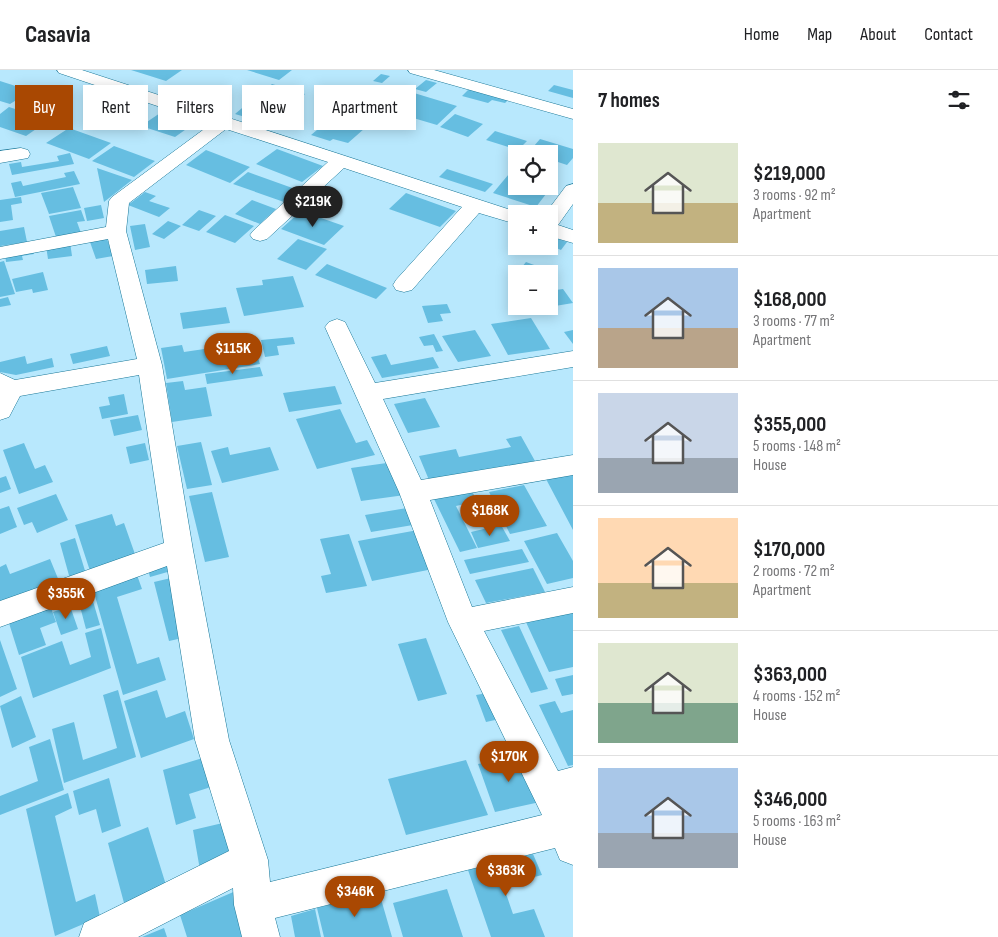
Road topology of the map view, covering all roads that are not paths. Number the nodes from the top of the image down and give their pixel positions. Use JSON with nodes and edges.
{"nodes":[{"id":1,"x":65,"y":70,"type":"edge"},
{"id":2,"x":416,"y":70,"type":"edge"},
{"id":3,"x":158,"y":100,"type":"edge"},
{"id":4,"x":573,"y":114,"type":"edge"},
{"id":5,"x":232,"y":125,"type":"edge"},
{"id":6,"x":213,"y":130,"type":"edge"},
{"id":7,"x":20,"y":154,"type":"dead end"},
{"id":8,"x":0,"y":157,"type":"edge"},
{"id":9,"x":341,"y":160,"type":"junction"},
{"id":10,"x":573,"y":190,"type":"edge"},
{"id":11,"x":476,"y":204,"type":"junction"},
{"id":12,"x":558,"y":211,"type":"edge"},
{"id":13,"x":508,"y":215,"type":"edge"},
{"id":14,"x":116,"y":231,"type":"junction"},
{"id":15,"x":558,"y":232,"type":"edge"},
{"id":16,"x":260,"y":235,"type":"dead end"},
{"id":17,"x":573,"y":237,"type":"edge"},
{"id":18,"x":0,"y":253,"type":"edge"},
{"id":19,"x":404,"y":285,"type":"dead end"},
{"id":20,"x":337,"y":326,"type":"dead end"},
{"id":21,"x":573,"y":359,"type":"edge"},
{"id":22,"x":150,"y":365,"type":"junction"},
{"id":23,"x":6,"y":385,"type":"edge"},
{"id":24,"x":368,"y":393,"type":"junction"},
{"id":25,"x":0,"y":411,"type":"edge"},
{"id":26,"x":573,"y":465,"type":"edge"},
{"id":27,"x":413,"y":492,"type":"junction"},
{"id":28,"x":179,"y":550,"type":"junction"},
{"id":29,"x":573,"y":600,"type":"edge"},
{"id":30,"x":0,"y":614,"type":"edge"},
{"id":31,"x":463,"y":622,"type":"junction"},
{"id":32,"x":561,"y":787,"type":"edge"},
{"id":33,"x":569,"y":838,"type":"edge"},
{"id":34,"x":250,"y":860,"type":"junction"},
{"id":35,"x":257,"y":921,"type":"edge"},
{"id":36,"x":98,"y":937,"type":"edge"}],
"edges":[{"from":1,"to":3,"type":"street"},
{"from":2,"to":4,"type":"street"},
{"from":5,"to":9,"type":"street"},
{"from":6,"to":14,"type":"street"},
{"from":7,"to":8,"type":"street"},
{"from":9,"to":11,"type":"street"},
{"from":9,"to":16,"type":"street"},
{"from":10,"to":12,"type":"street"},
{"from":11,"to":13,"type":"street"},
{"from":11,"to":19,"type":"street"},
{"from":14,"to":18,"type":"street"},
{"from":14,"to":22,"type":"street"},
{"from":15,"to":17,"type":"street"},
{"from":20,"to":24,"type":"street"},
{"from":21,"to":24,"type":"street"},
{"from":22,"to":23,"type":"street"},
{"from":22,"to":28,"type":"street"},
{"from":23,"to":25,"type":"street"},
{"from":24,"to":27,"type":"street"},
{"from":26,"to":27,"type":"street"},
{"from":27,"to":31,"type":"street"},
{"from":28,"to":30,"type":"street"},
{"from":28,"to":34,"type":"street"},
{"from":29,"to":31,"type":"street"},
{"from":31,"to":32,"type":"street"},
{"from":32,"to":33,"type":"street"},
{"from":33,"to":35,"type":"street"},
{"from":34,"to":35,"type":"street"},
{"from":34,"to":36,"type":"street"}]}
